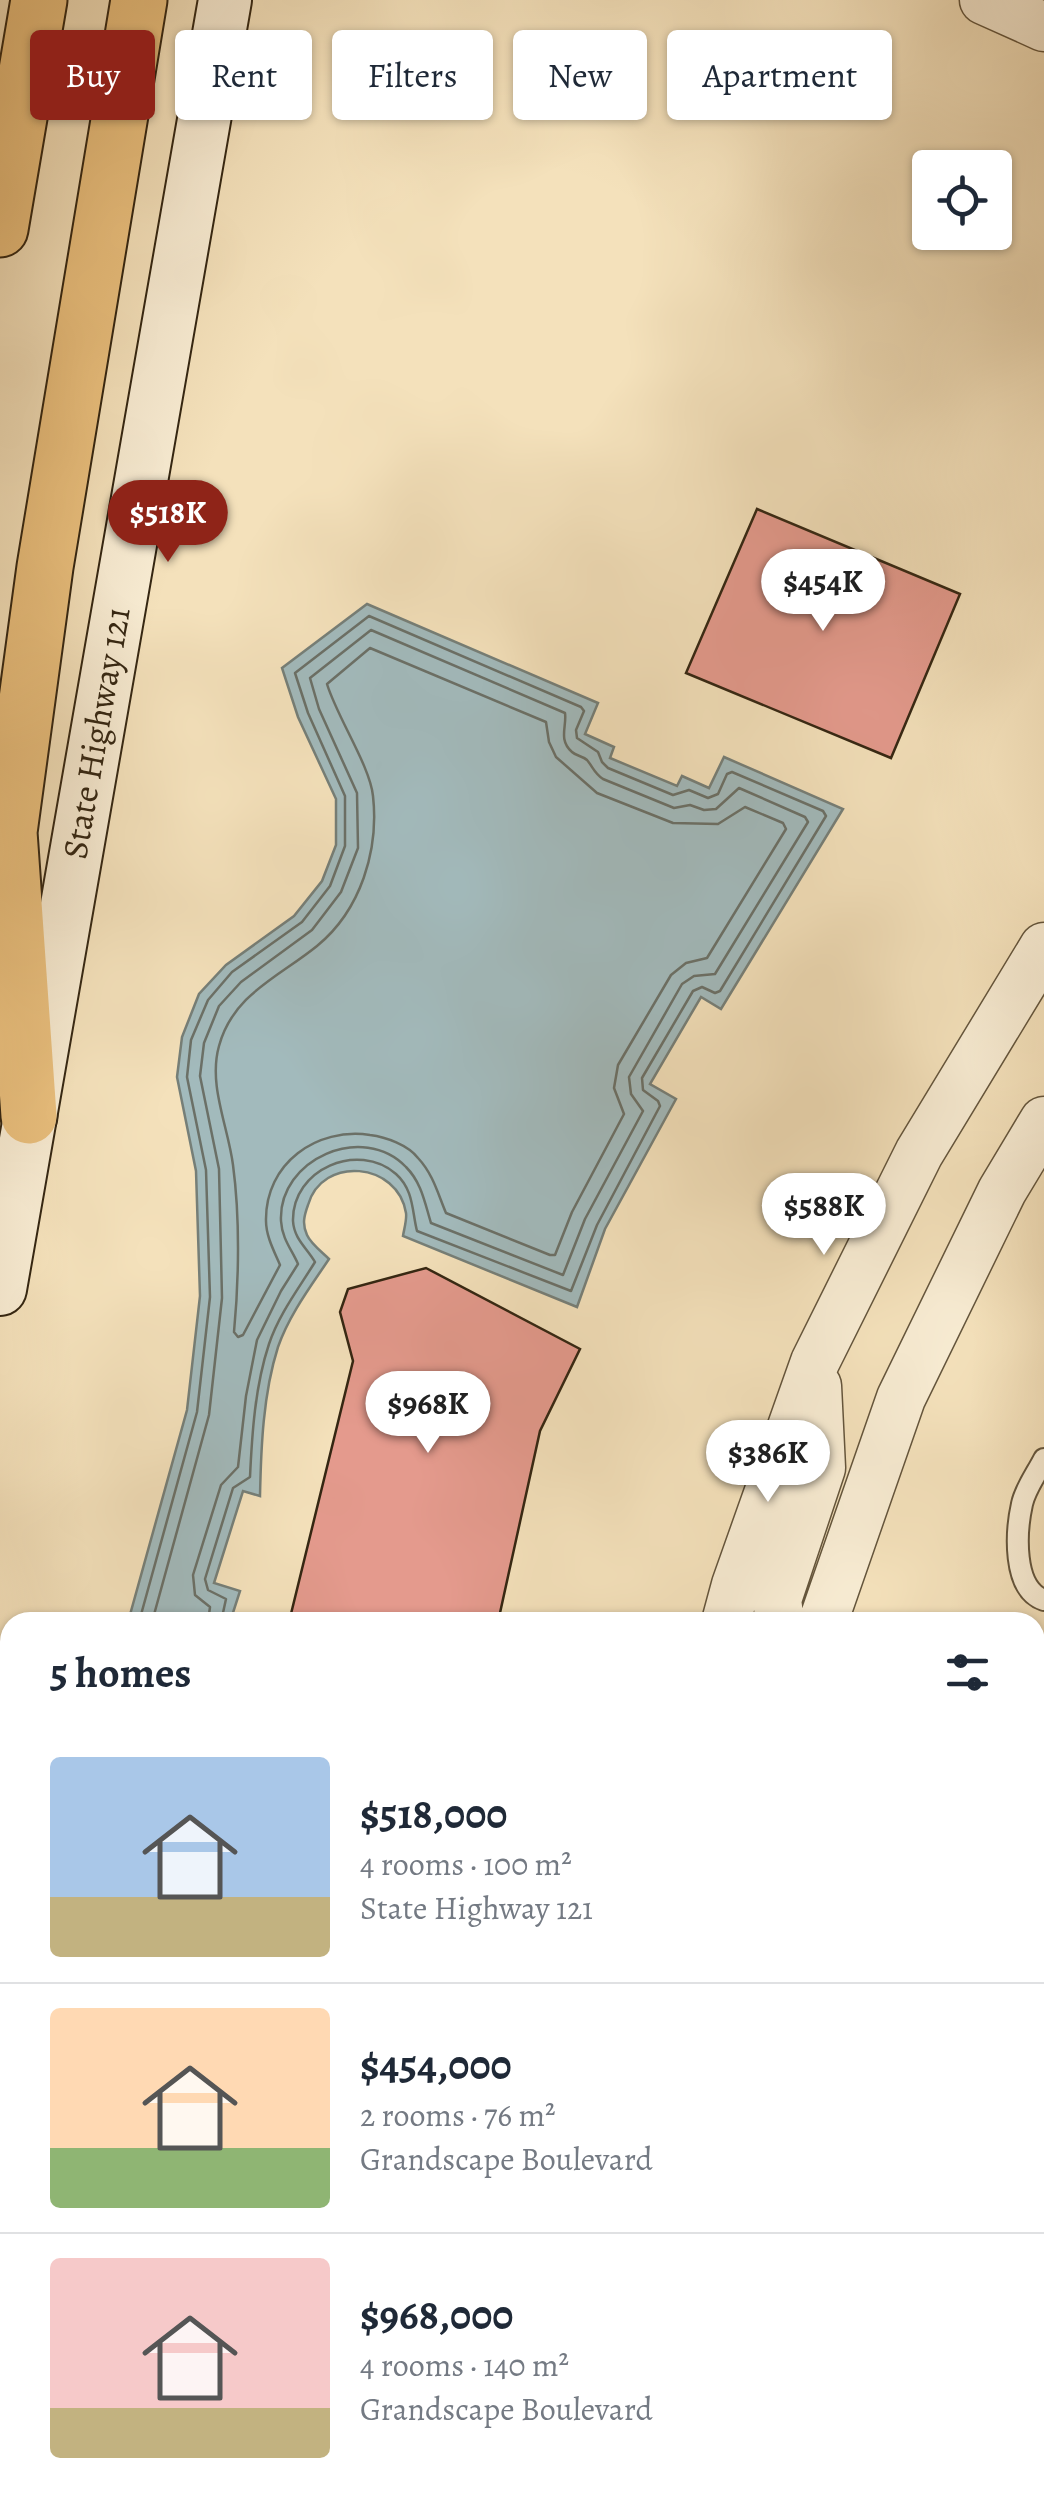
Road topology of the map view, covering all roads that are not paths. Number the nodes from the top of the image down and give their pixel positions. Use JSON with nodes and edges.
{"nodes":[{"id":1,"x":39,"y":0,"type":"edge"},
{"id":2,"x":139,"y":0,"type":"edge"},
{"id":3,"x":225,"y":0,"type":"edge"},
{"id":4,"x":984,"y":0,"type":"edge"},
{"id":5,"x":1044,"y":27,"type":"edge"},
{"id":6,"x":0,"y":229,"type":"edge"},
{"id":7,"x":1044,"y":947,"type":"edge"},
{"id":8,"x":29,"y":1116,"type":"junction"},
{"id":9,"x":1044,"y":1122,"type":"edge"},
{"id":10,"x":0,"y":1289,"type":"edge"},
{"id":11,"x":816,"y":1362,"type":"junction"},
{"id":12,"x":1044,"y":1460,"type":"edge"},
{"id":13,"x":1044,"y":1600,"type":"edge"},
{"id":14,"x":729,"y":1612,"type":"edge"},
{"id":15,"x":779,"y":1612,"type":"edge"},
{"id":16,"x":826,"y":1612,"type":"edge"}],
"edges":[{"from":1,"to":6,"type":"highway"},
{"from":2,"to":8,"type":"highway"},
{"from":3,"to":8,"type":"main road","name":"State Highway 121"},
{"from":4,"to":5,"type":"street"},
{"from":7,"to":11,"type":"street"},
{"from":8,"to":10,"type":"main road","name":"State Highway 121"},
{"from":9,"to":16,"type":"street"},
{"from":11,"to":14,"type":"street"},
{"from":11,"to":15,"type":"street"},
{"from":12,"to":13,"type":"lane"}]}
